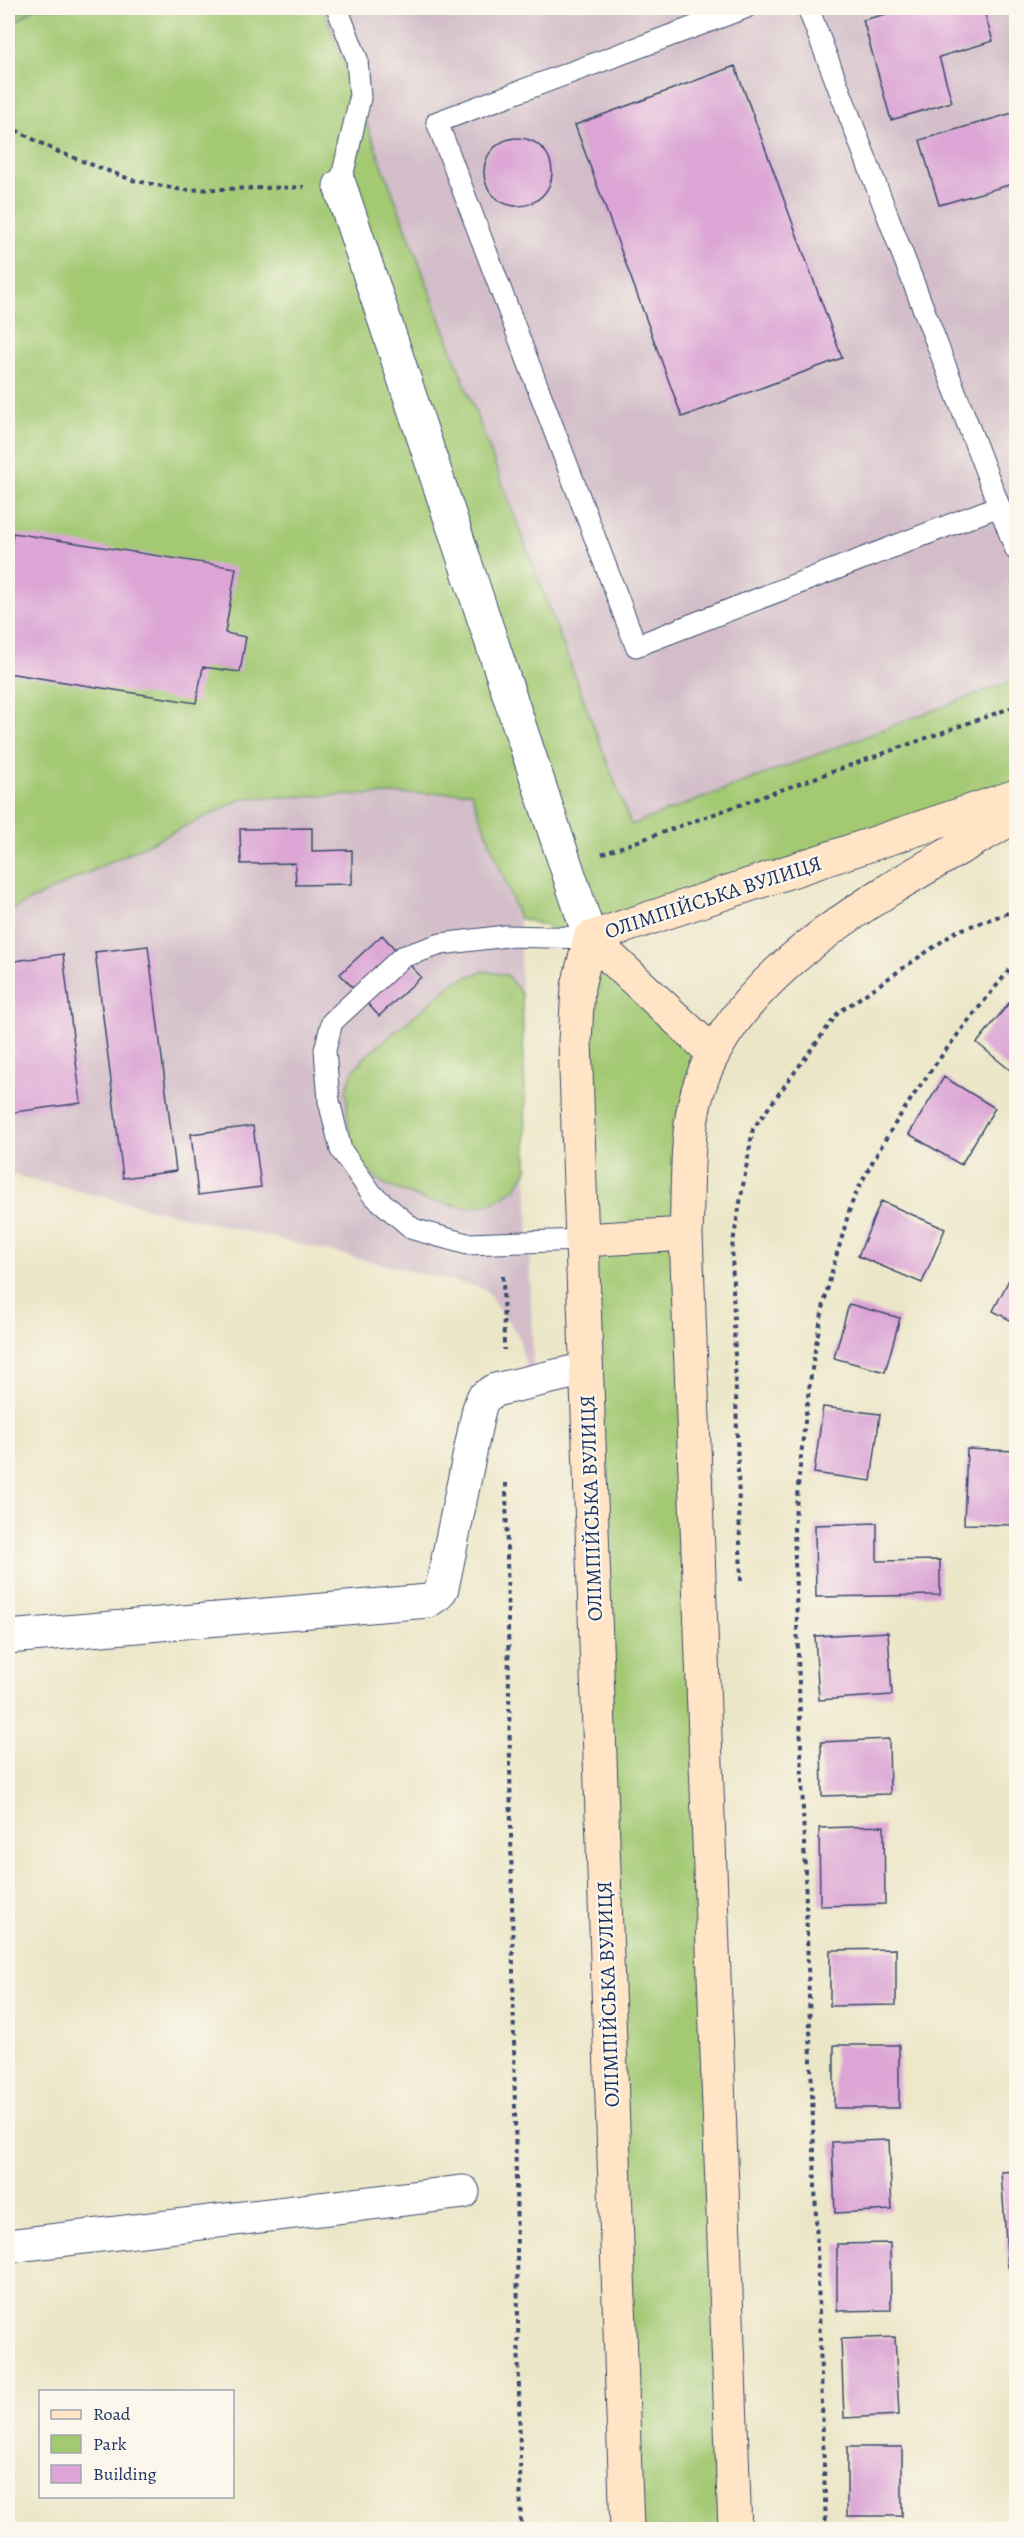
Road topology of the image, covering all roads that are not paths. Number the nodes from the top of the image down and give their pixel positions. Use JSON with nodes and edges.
{"nodes":[{"id":1,"x":337,"y":8,"type":"edge"},
{"id":2,"x":745,"y":8,"type":"edge"},
{"id":3,"x":808,"y":8,"type":"edge"},
{"id":4,"x":340,"y":186,"type":"joint"},
{"id":5,"x":999,"y":506,"type":"junction"},
{"id":6,"x":1017,"y":550,"type":"edge"},
{"id":7,"x":1017,"y":796,"type":"edge"},
{"id":8,"x":1017,"y":816,"type":"edge"},
{"id":9,"x":590,"y":938,"type":"junction"},
{"id":10,"x":712,"y":1052,"type":"junction"},
{"id":11,"x":686,"y":1234,"type":"junction"},
{"id":12,"x":582,"y":1240,"type":"junction"},
{"id":13,"x":586,"y":1369,"type":"junction"},
{"id":14,"x":8,"y":1637,"type":"edge"},
{"id":15,"x":464,"y":2192,"type":"dead end"},
{"id":16,"x":8,"y":2246,"type":"edge"},
{"id":17,"x":627,"y":2529,"type":"edge"},
{"id":18,"x":735,"y":2529,"type":"edge"}],
"edges":[{"from":1,"to":4,"type":"lane"},
{"from":2,"to":5,"type":"lane"},
{"from":3,"to":5,"type":"lane"},
{"from":4,"to":9,"type":"street"},
{"from":5,"to":6,"type":"lane"},
{"from":7,"to":9,"type":"main road","name":"ОЛІМПІЙСЬКА ВУЛИЦЯ"},
{"from":8,"to":10,"type":"main road"},
{"from":9,"to":10,"type":"main road"},
{"from":9,"to":12,"type":"main road","name":"ОЛІМПІЙСЬКА ВУЛИЦЯ"},
{"from":9,"to":12,"type":"lane"},
{"from":10,"to":11,"type":"main road"},
{"from":11,"to":12,"type":"main road"},
{"from":11,"to":18,"type":"main road"},
{"from":12,"to":13,"type":"main road","name":"ОЛІМПІЙСЬКА ВУЛИЦЯ"},
{"from":13,"to":14,"type":"street"},
{"from":13,"to":17,"type":"main road","name":"ОЛІМПІЙСЬКА ВУЛИЦЯ"},
{"from":15,"to":16,"type":"street"}]}
